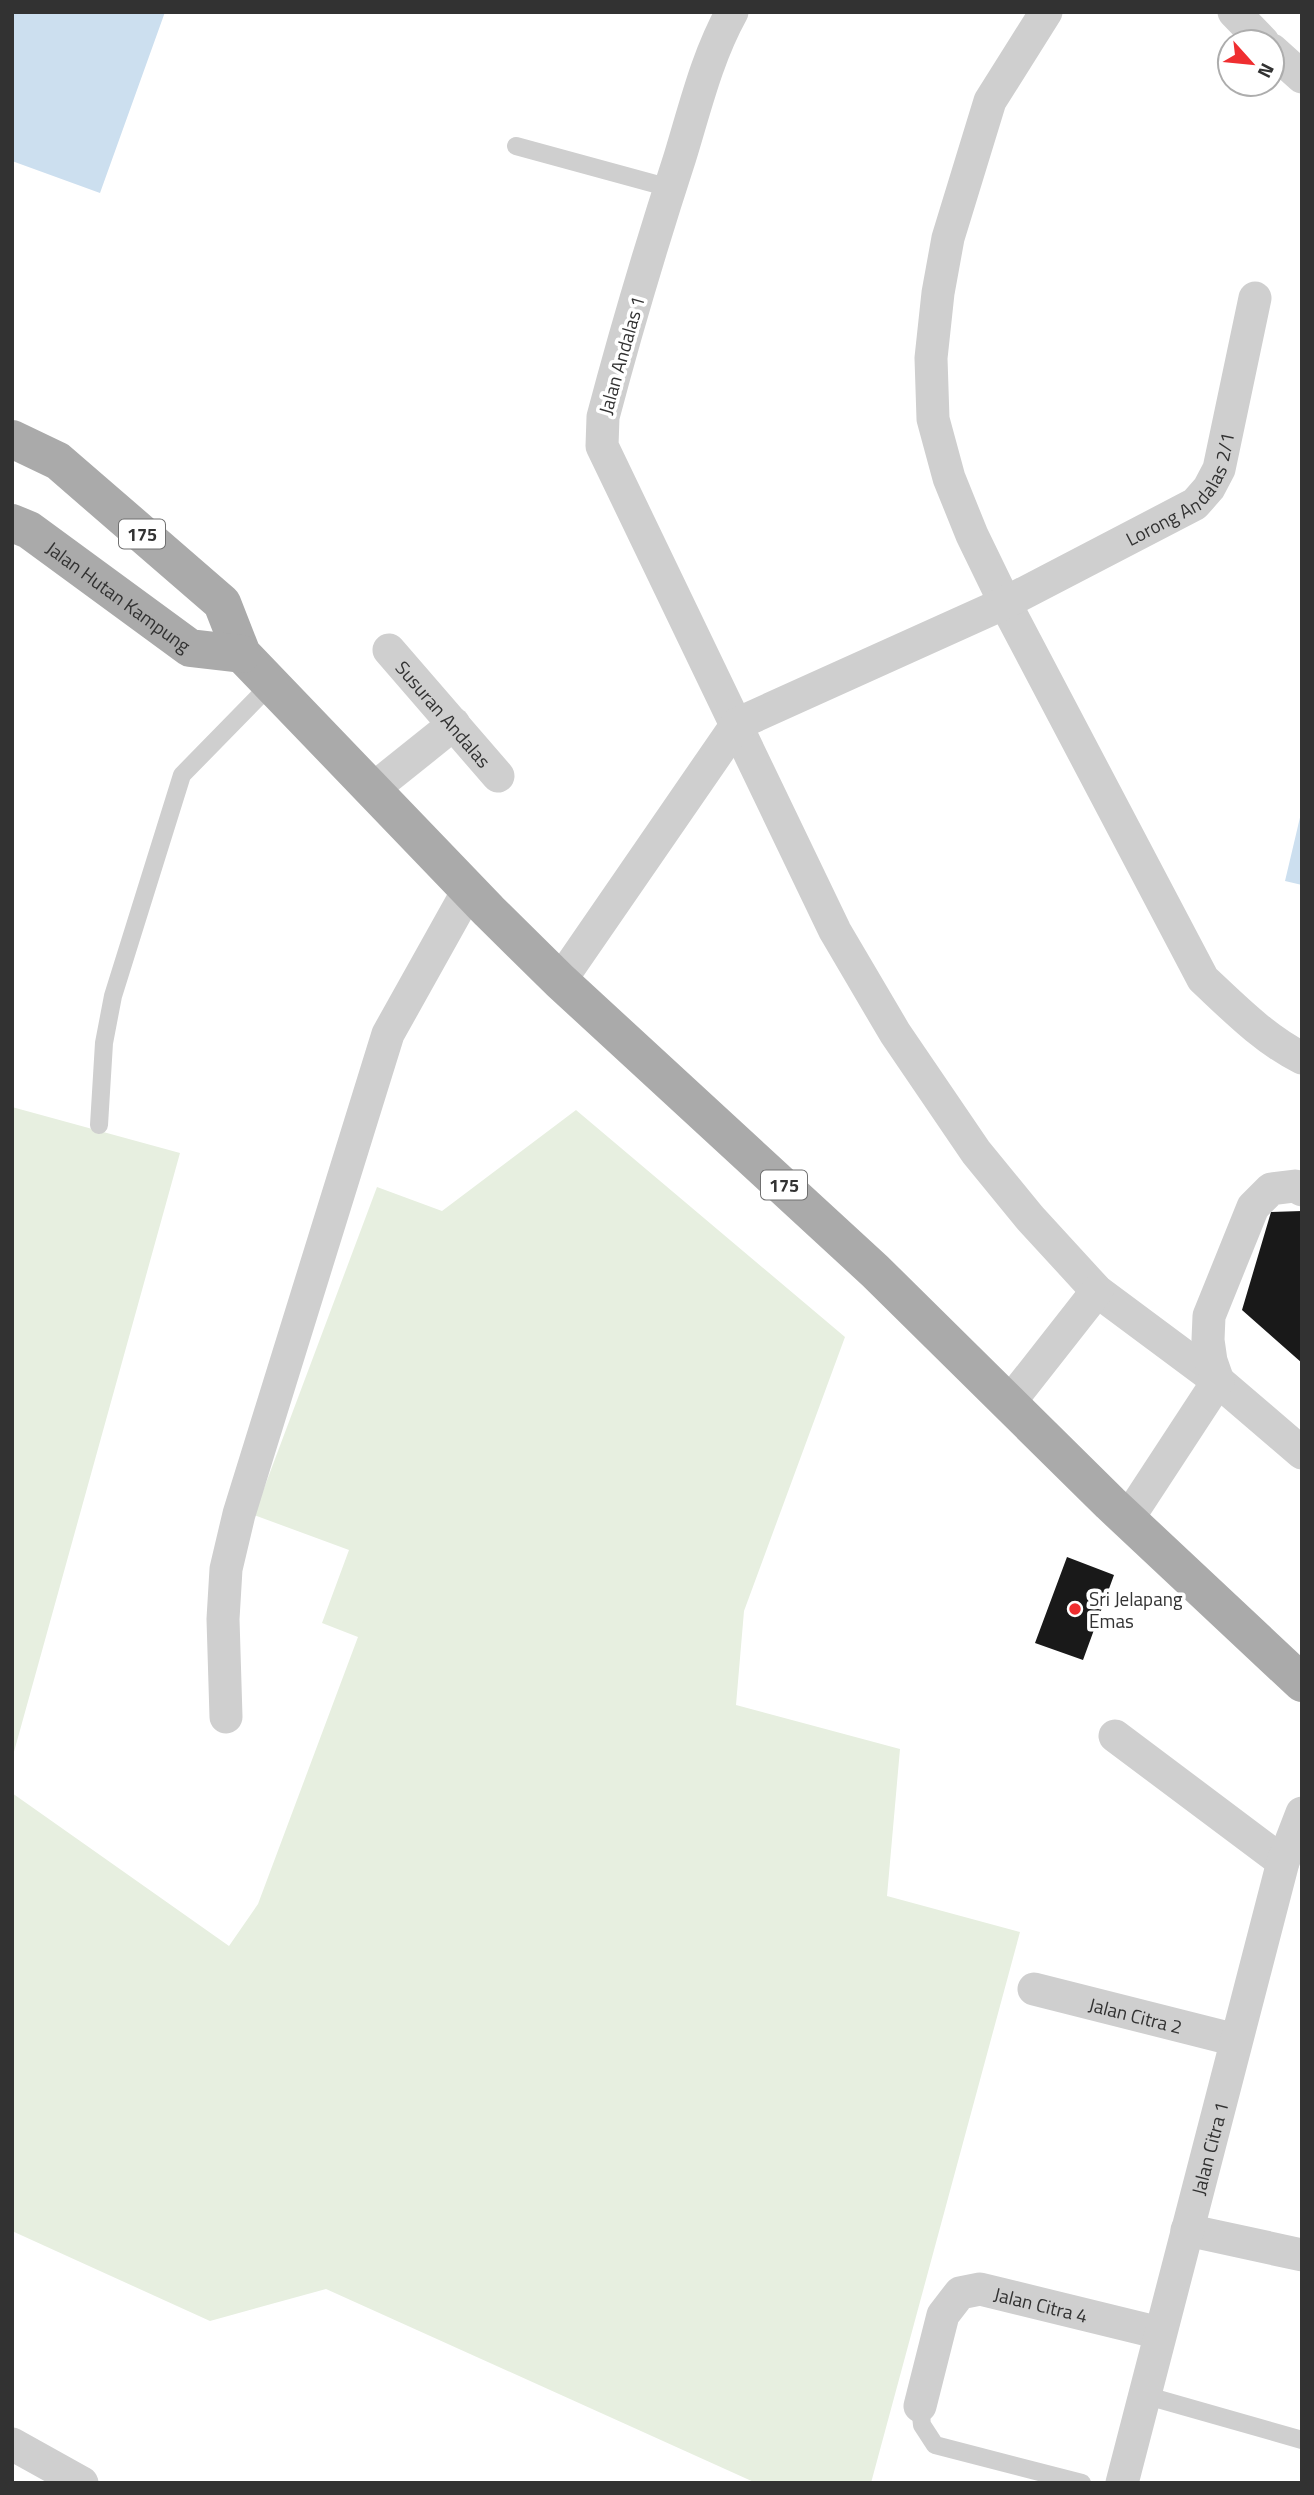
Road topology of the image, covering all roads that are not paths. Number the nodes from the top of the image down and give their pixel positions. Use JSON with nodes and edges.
{"nodes":[{"id":1,"x":732,"y":12,"type":"edge"},
{"id":2,"x":1046,"y":12,"type":"edge"},
{"id":3,"x":1234,"y":12,"type":"edge"},
{"id":4,"x":1249,"y":28,"type":"edge"},
{"id":5,"x":1286,"y":63,"type":"edge"},
{"id":6,"x":1302,"y":77,"type":"edge"},
{"id":7,"x":516,"y":146,"type":"dead end"},
{"id":8,"x":670,"y":188,"type":"junction"},
{"id":9,"x":1255,"y":298,"type":"dead end"},
{"id":10,"x":12,"y":439,"type":"edge"},
{"id":11,"x":12,"y":523,"type":"edge"},
{"id":12,"x":1005,"y":603,"type":"junction"},
{"id":13,"x":389,"y":650,"type":"dead end"},
{"id":14,"x":242,"y":654,"type":"junction"},
{"id":15,"x":271,"y":684,"type":"junction"},
{"id":16,"x":454,"y":724,"type":"junction"},
{"id":17,"x":737,"y":724,"type":"junction"},
{"id":18,"x":498,"y":776,"type":"dead end"},
{"id":19,"x":373,"y":789,"type":"junction"},
{"id":20,"x":469,"y":889,"type":"junction"},
{"id":21,"x":560,"y":981,"type":"junction"},
{"id":22,"x":1302,"y":1059,"type":"edge"},
{"id":23,"x":99,"y":1125,"type":"dead end"},
{"id":24,"x":1302,"y":1190,"type":"edge"},
{"id":25,"x":1097,"y":1291,"type":"junction"},
{"id":26,"x":1218,"y":1381,"type":"junction"},
{"id":27,"x":1009,"y":1403,"type":"junction"},
{"id":28,"x":1302,"y":1453,"type":"edge"},
{"id":29,"x":1128,"y":1520,"type":"junction"},
{"id":30,"x":1302,"y":1682,"type":"edge"},
{"id":31,"x":226,"y":1717,"type":"dead end"},
{"id":32,"x":1115,"y":1736,"type":"dead end"},
{"id":33,"x":1302,"y":1813,"type":"edge"},
{"id":34,"x":1283,"y":1862,"type":"junction"},
{"id":35,"x":1034,"y":1989,"type":"dead end"},
{"id":36,"x":1236,"y":2040,"type":"junction"},
{"id":37,"x":1187,"y":2230,"type":"junction"},
{"id":38,"x":1302,"y":2255,"type":"edge"},
{"id":39,"x":1160,"y":2333,"type":"junction"},
{"id":40,"x":1144,"y":2395,"type":"junction"},
{"id":41,"x":920,"y":2406,"type":"joint"},
{"id":42,"x":1302,"y":2440,"type":"edge"},
{"id":43,"x":12,"y":2444,"type":"edge"},
{"id":44,"x":82,"y":2483,"type":"edge"},
{"id":45,"x":1082,"y":2483,"type":"edge"},
{"id":46,"x":1122,"y":2483,"type":"edge"}],
"edges":[{"from":1,"to":8,"type":"street","name":"Jalan Andalas 1"},
{"from":2,"to":12,"type":"street"},
{"from":3,"to":4,"type":"street"},
{"from":5,"to":6,"type":"street"},
{"from":7,"to":8,"type":"lane"},
{"from":8,"to":17,"type":"street","name":"Jalan Andalas 1"},
{"from":9,"to":12,"type":"street","name":"Lorong Andalas 2/1"},
{"from":10,"to":14,"type":"main road","number":"175"},
{"from":11,"to":14,"type":"main road","name":"Jalan Hutan Kampung"},
{"from":12,"to":17,"type":"street","name":"Lorong Andalas 2/1"},
{"from":12,"to":22,"type":"street"},
{"from":13,"to":16,"type":"street","name":"Susuran Andalas"},
{"from":14,"to":15,"type":"main road","number":"175"},
{"from":15,"to":19,"type":"main road","number":"175"},
{"from":15,"to":23,"type":"lane"},
{"from":16,"to":18,"type":"street","name":"Susuran Andalas"},
{"from":16,"to":19,"type":"street"},
{"from":17,"to":21,"type":"street"},
{"from":17,"to":25,"type":"street","name":"Jalan Andalas 1"},
{"from":19,"to":20,"type":"main road","number":"175"},
{"from":20,"to":21,"type":"main road","number":"175"},
{"from":20,"to":31,"type":"street"},
{"from":21,"to":27,"type":"main road","number":"175"},
{"from":24,"to":26,"type":"street"},
{"from":25,"to":26,"type":"street","name":"Jalan Andalas 1"},
{"from":25,"to":27,"type":"street"},
{"from":26,"to":28,"type":"street","name":"Jalan Andalas 1"},
{"from":26,"to":29,"type":"street"},
{"from":27,"to":29,"type":"main road","number":"175"},
{"from":29,"to":30,"type":"main road","number":"175"},
{"from":32,"to":34,"type":"street"},
{"from":33,"to":34,"type":"street","name":"Jalan Citra 1"},
{"from":34,"to":36,"type":"street","name":"Jalan Citra 1"},
{"from":35,"to":36,"type":"street","name":"Jalan Citra 2"},
{"from":36,"to":37,"type":"street","name":"Jalan Citra 1"},
{"from":37,"to":38,"type":"street"},
{"from":37,"to":39,"type":"street","name":"Jalan Citra 1"},
{"from":39,"to":40,"type":"street","name":"Jalan Citra 1"},
{"from":39,"to":41,"type":"street","name":"Jalan Citra 4"},
{"from":40,"to":42,"type":"lane"},
{"from":40,"to":46,"type":"street","name":"Jalan Citra 1"},
{"from":41,"to":45,"type":"lane"},
{"from":43,"to":44,"type":"street"}]}
